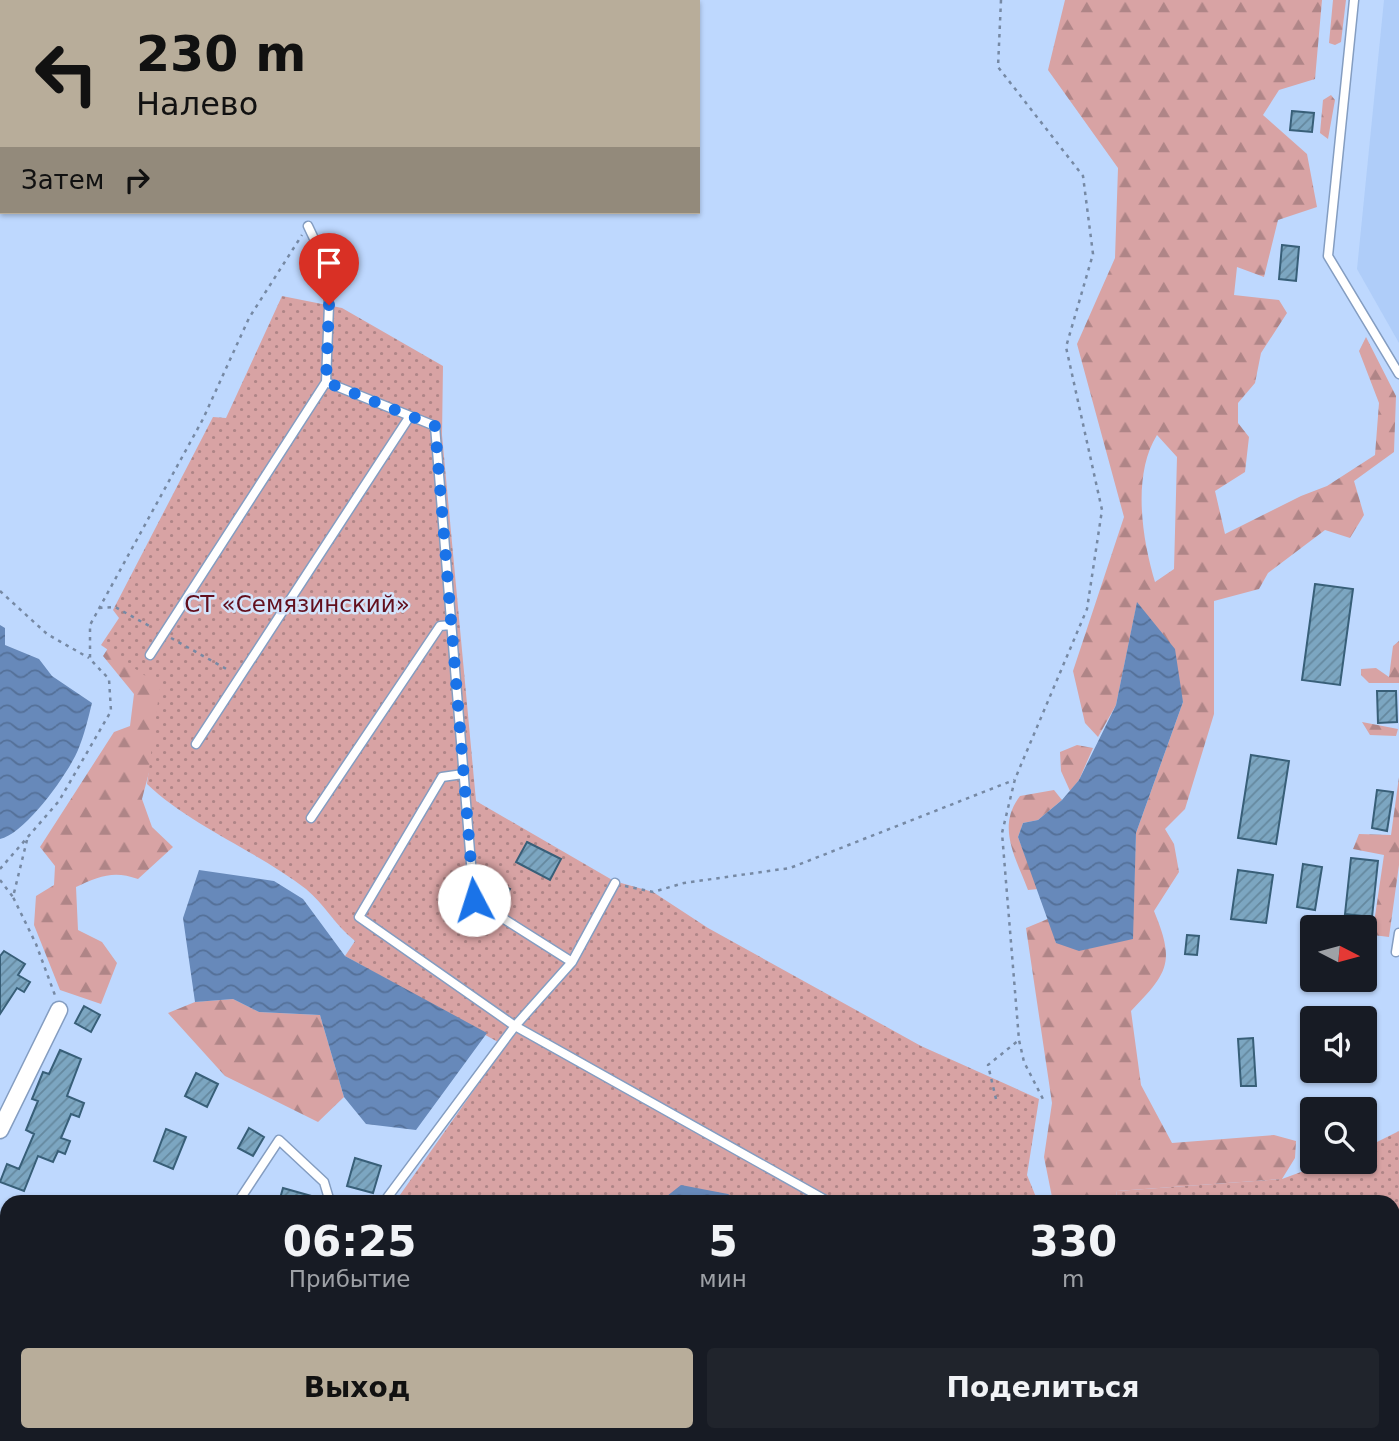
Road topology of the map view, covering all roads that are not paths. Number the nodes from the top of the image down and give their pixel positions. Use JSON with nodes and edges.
{"nodes":[{"id":1,"x":1354,"y":0,"type":"edge"},
{"id":2,"x":308,"y":226,"type":"road end"},
{"id":3,"x":1399,"y":374,"type":"edge"},
{"id":4,"x":326,"y":382,"type":"junction"},
{"id":5,"x":410,"y":416,"type":"junction"},
{"id":6,"x":451,"y":625,"type":"junction"},
{"id":7,"x":150,"y":654,"type":"dead end"},
{"id":8,"x":196,"y":744,"type":"dead end"},
{"id":9,"x":463,"y":774,"type":"junction"},
{"id":10,"x":311,"y":818,"type":"dead end"},
{"id":11,"x":615,"y":883,"type":"road end"},
{"id":12,"x":1399,"y":933,"type":"edge"},
{"id":13,"x":1396,"y":952,"type":"dead end"},
{"id":14,"x":572,"y":962,"type":"junction"},
{"id":15,"x":59,"y":1010,"type":"road end"},
{"id":16,"x":515,"y":1026,"type":"junction"},
{"id":17,"x":0,"y":1130,"type":"edge"},
{"id":18,"x":243,"y":1195,"type":"edge"},
{"id":19,"x":328,"y":1195,"type":"edge"},
{"id":20,"x":389,"y":1195,"type":"edge"},
{"id":21,"x":817,"y":1195,"type":"edge"}],
"edges":[{"from":1,"to":3,"type":"lane"},
{"from":2,"to":4,"type":"lane"},
{"from":4,"to":5,"type":"lane"},
{"from":4,"to":7,"type":"lane"},
{"from":5,"to":6,"type":"lane"},
{"from":5,"to":8,"type":"lane"},
{"from":6,"to":9,"type":"lane"},
{"from":6,"to":10,"type":"lane"},
{"from":9,"to":14,"type":"lane"},
{"from":9,"to":16,"type":"lane"},
{"from":11,"to":14,"type":"lane"},
{"from":12,"to":13,"type":"lane"},
{"from":14,"to":16,"type":"lane"},
{"from":15,"to":17,"type":"street"},
{"from":16,"to":20,"type":"lane"},
{"from":16,"to":21,"type":"lane"},
{"from":18,"to":19,"type":"lane"}]}
